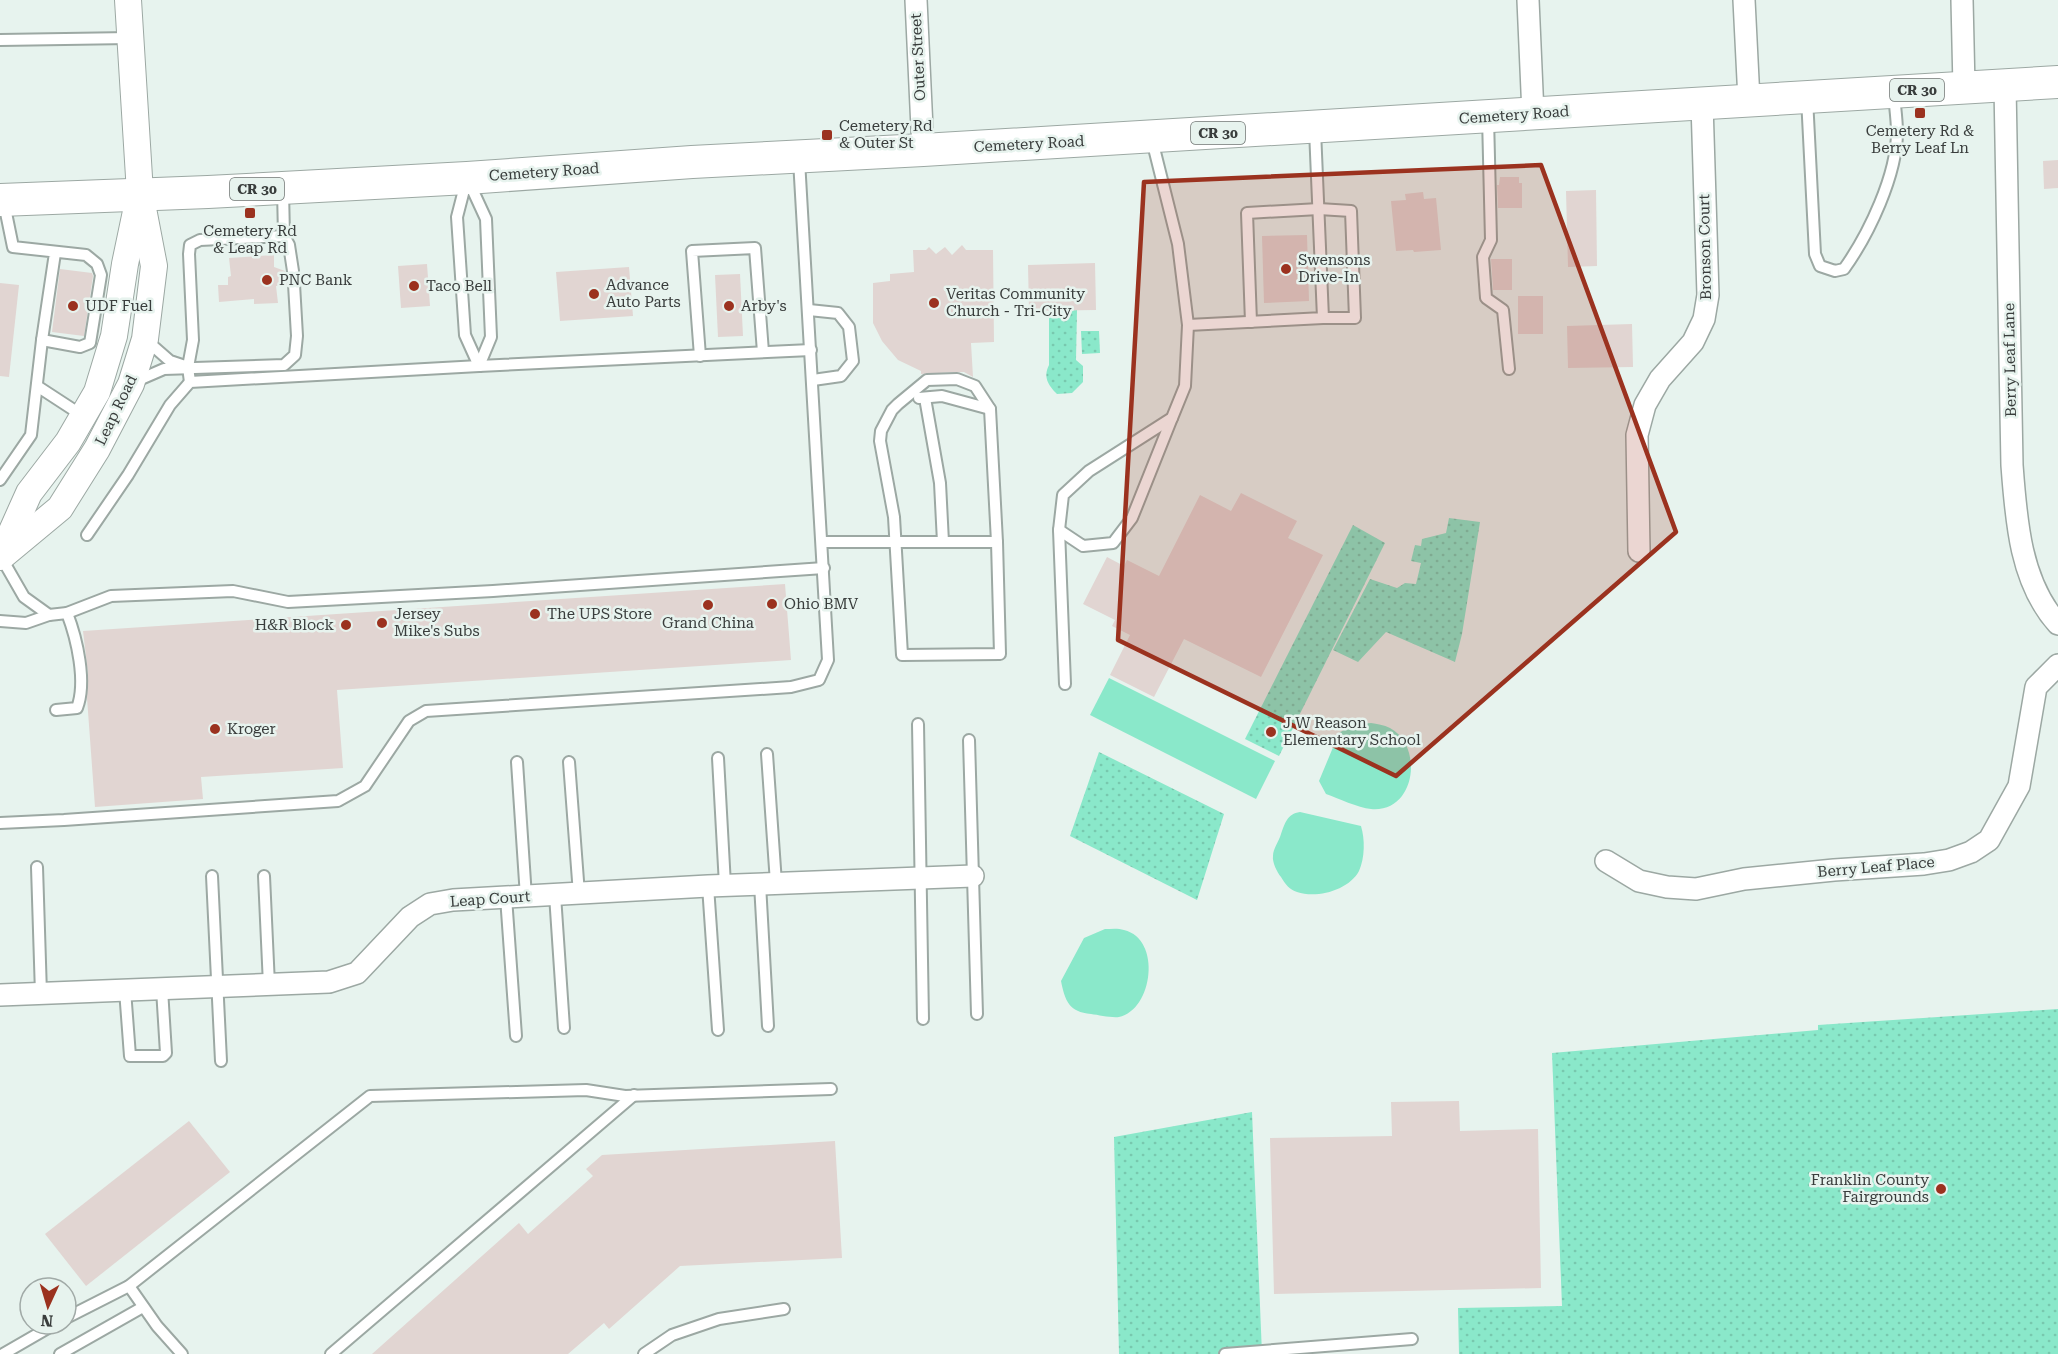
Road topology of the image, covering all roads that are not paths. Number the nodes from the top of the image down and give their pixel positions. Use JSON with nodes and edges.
{"nodes":[{"id":1,"x":128,"y":0,"type":"edge"},
{"id":2,"x":916,"y":0,"type":"edge"},
{"id":3,"x":1528,"y":0,"type":"edge"},
{"id":4,"x":1744,"y":0,"type":"edge"},
{"id":5,"x":1962,"y":0,"type":"edge"},
{"id":6,"x":130,"y":38,"type":"junction"},
{"id":7,"x":0,"y":40,"type":"edge"},
{"id":8,"x":2058,"y":82,"type":"edge"},
{"id":9,"x":2005,"y":86,"type":"junction"},
{"id":10,"x":1964,"y":87,"type":"junction"},
{"id":11,"x":1894,"y":92,"type":"junction"},
{"id":12,"x":1807,"y":97,"type":"junction"},
{"id":13,"x":1749,"y":100,"type":"junction"},
{"id":14,"x":1702,"y":104,"type":"junction"},
{"id":15,"x":1533,"y":114,"type":"junction"},
{"id":16,"x":1488,"y":117,"type":"junction"},
{"id":17,"x":1315,"y":127,"type":"junction"},
{"id":18,"x":1151,"y":137,"type":"junction"},
{"id":19,"x":923,"y":150,"type":"junction"},
{"id":20,"x":799,"y":157,"type":"junction"},
{"id":21,"x":467,"y":178,"type":"junction"},
{"id":22,"x":283,"y":188,"type":"junction"},
{"id":23,"x":140,"y":193,"type":"junction"},
{"id":24,"x":1,"y":199,"type":"edge"},
{"id":25,"x":1319,"y":209,"type":"junction"},
{"id":26,"x":284,"y":236,"type":"junction"},
{"id":27,"x":55,"y":253,"type":"junction"},
{"id":28,"x":293,"y":271,"type":"dead end"},
{"id":29,"x":294,"y":284,"type":"dead end"},
{"id":30,"x":808,"y":310,"type":"junction"},
{"id":31,"x":1323,"y":318,"type":"junction"},
{"id":32,"x":1251,"y":322,"type":"junction"},
{"id":33,"x":1188,"y":325,"type":"junction"},
{"id":34,"x":145,"y":339,"type":"junction"},
{"id":35,"x":42,"y":340,"type":"junction"},
{"id":36,"x":811,"y":350,"type":"junction"},
{"id":37,"x":763,"y":352,"type":"junction"},
{"id":38,"x":699,"y":356,"type":"junction"},
{"id":39,"x":479,"y":366,"type":"junction"},
{"id":40,"x":188,"y":367,"type":"junction"},
{"id":41,"x":1509,"y":369,"type":"dead end"},
{"id":42,"x":813,"y":380,"type":"junction"},
{"id":43,"x":190,"y":382,"type":"junction"},
{"id":44,"x":131,"y":384,"type":"junction"},
{"id":45,"x":37,"y":386,"type":"junction"},
{"id":46,"x":925,"y":398,"type":"junction"},
{"id":47,"x":898,"y":404,"type":"junction"},
{"id":48,"x":990,"y":409,"type":"junction"},
{"id":49,"x":83,"y":416,"type":"junction"},
{"id":50,"x":1172,"y":418,"type":"junction"},
{"id":51,"x":0,"y":480,"type":"edge"},
{"id":52,"x":1059,"y":530,"type":"junction"},
{"id":53,"x":87,"y":535,"type":"dead end"},
{"id":54,"x":822,"y":542,"type":"junction"},
{"id":55,"x":944,"y":542,"type":"junction"},
{"id":56,"x":997,"y":542,"type":"junction"},
{"id":57,"x":896,"y":543,"type":"junction"},
{"id":58,"x":1639,"y":551,"type":"dead end"},
{"id":59,"x":1,"y":557,"type":"edge"},
{"id":60,"x":824,"y":568,"type":"junction"},
{"id":61,"x":67,"y":613,"type":"junction"},
{"id":62,"x":49,"y":615,"type":"junction"},
{"id":63,"x":0,"y":621,"type":"edge"},
{"id":64,"x":2058,"y":624,"type":"edge"},
{"id":65,"x":2058,"y":664,"type":"edge"},
{"id":66,"x":1065,"y":684,"type":"dead end"},
{"id":67,"x":56,"y":710,"type":"dead end"},
{"id":68,"x":918,"y":724,"type":"dead end"},
{"id":69,"x":969,"y":740,"type":"dead end"},
{"id":70,"x":767,"y":754,"type":"dead end"},
{"id":71,"x":718,"y":758,"type":"dead end"},
{"id":72,"x":517,"y":762,"type":"dead end"},
{"id":73,"x":569,"y":762,"type":"dead end"},
{"id":74,"x":0,"y":823,"type":"edge"},
{"id":75,"x":1606,"y":861,"type":"dead end"},
{"id":76,"x":37,"y":867,"type":"dead end"},
{"id":77,"x":212,"y":876,"type":"dead end"},
{"id":78,"x":264,"y":876,"type":"dead end"},
{"id":79,"x":973,"y":876,"type":"junction"},
{"id":80,"x":920,"y":877,"type":"junction"},
{"id":81,"x":768,"y":883,"type":"junction"},
{"id":82,"x":717,"y":886,"type":"junction"},
{"id":83,"x":579,"y":894,"type":"junction"},
{"id":84,"x":555,"y":895,"type":"junction"},
{"id":85,"x":516,"y":897,"type":"junction"},
{"id":86,"x":269,"y":985,"type":"junction"},
{"id":87,"x":218,"y":987,"type":"junction"},
{"id":88,"x":162,"y":989,"type":"junction"},
{"id":89,"x":125,"y":990,"type":"junction"},
{"id":90,"x":41,"y":994,"type":"junction"},
{"id":91,"x":0,"y":995,"type":"edge"},
{"id":92,"x":977,"y":1014,"type":"dead end"},
{"id":93,"x":923,"y":1019,"type":"dead end"},
{"id":94,"x":768,"y":1026,"type":"dead end"},
{"id":95,"x":564,"y":1028,"type":"dead end"},
{"id":96,"x":717,"y":1030,"type":"dead end"},
{"id":97,"x":516,"y":1036,"type":"dead end"},
{"id":98,"x":221,"y":1061,"type":"dead end"},
{"id":99,"x":831,"y":1089,"type":"dead end"},
{"id":100,"x":634,"y":1095,"type":"junction"},
{"id":101,"x":129,"y":1286,"type":"junction"},
{"id":102,"x":143,"y":1307,"type":"junction"},
{"id":103,"x":784,"y":1309,"type":"dead end"},
{"id":104,"x":78,"y":1312,"type":"edge"},
{"id":105,"x":34,"y":1336,"type":"edge"},
{"id":106,"x":1412,"y":1339,"type":"dead end"},
{"id":107,"x":3,"y":1354,"type":"edge"},
{"id":108,"x":60,"y":1354,"type":"edge"},
{"id":109,"x":182,"y":1354,"type":"edge"},
{"id":110,"x":331,"y":1354,"type":"edge"},
{"id":111,"x":644,"y":1354,"type":"edge"},
{"id":112,"x":1225,"y":1354,"type":"edge"}],
"edges":[{"from":1,"to":6,"type":"street","name":"Leap Road"},
{"from":2,"to":19,"type":"street","name":"Outer Street"},
{"from":3,"to":15,"type":"street"},
{"from":4,"to":13,"type":"street"},
{"from":5,"to":10,"type":"street"},
{"from":6,"to":7,"type":"lane"},
{"from":6,"to":23,"type":"street","name":"Leap Road"},
{"from":8,"to":9,"type":"main road","name":"Cemetery Road","number":"CR 30"},
{"from":9,"to":10,"type":"main road","name":"Cemetery Road","number":"CR 30"},
{"from":9,"to":64,"type":"street","name":"Berry Leaf Lane"},
{"from":10,"to":11,"type":"main road","name":"Cemetery Road","number":"CR 30"},
{"from":11,"to":12,"type":"main road","name":"Cemetery Road","number":"CR 30"},
{"from":11,"to":12,"type":"lane"},
{"from":12,"to":13,"type":"main road","name":"Cemetery Road","number":"CR 30"},
{"from":13,"to":14,"type":"main road","name":"Cemetery Road","number":"CR 30"},
{"from":14,"to":15,"type":"main road","name":"Cemetery Road","number":"CR 30"},
{"from":14,"to":58,"type":"street","name":"Bronson Court"},
{"from":15,"to":16,"type":"main road","name":"Cemetery Road","number":"CR 30"},
{"from":16,"to":17,"type":"main road","name":"Cemetery Road","number":"CR 30"},
{"from":16,"to":41,"type":"lane"},
{"from":17,"to":18,"type":"main road","name":"Cemetery Road","number":"CR 30"},
{"from":17,"to":25,"type":"lane"},
{"from":18,"to":19,"type":"main road","name":"Cemetery Road","number":"CR 30"},
{"from":18,"to":33,"type":"lane"},
{"from":19,"to":20,"type":"main road","name":"Cemetery Road","number":"CR 30"},
{"from":20,"to":21,"type":"main road","name":"Cemetery Road","number":"CR 30"},
{"from":20,"to":30,"type":"lane"},
{"from":21,"to":22,"type":"main road","name":"Cemetery Road","number":"CR 30"},
{"from":21,"to":39,"type":"lane"},
{"from":21,"to":39,"type":"lane"},
{"from":22,"to":23,"type":"main road","name":"Cemetery Road","number":"CR 30"},
{"from":22,"to":26,"type":"lane"},
{"from":23,"to":24,"type":"main road","name":"Cemetery Road","number":"CR 30"},
{"from":23,"to":34,"type":"street","name":"Leap Road"},
{"from":23,"to":49,"type":"street","name":"Leap Road"},
{"from":24,"to":27,"type":"lane"},
{"from":25,"to":31,"type":"lane"},
{"from":25,"to":31,"type":"lane"},
{"from":25,"to":32,"type":"lane"},
{"from":26,"to":28,"type":"lane"},
{"from":26,"to":40,"type":"lane"},
{"from":27,"to":35,"type":"lane"},
{"from":27,"to":35,"type":"lane"},
{"from":29,"to":40,"type":"lane"},
{"from":30,"to":36,"type":"lane"},
{"from":30,"to":42,"type":"lane"},
{"from":31,"to":32,"type":"lane"},
{"from":32,"to":33,"type":"lane"},
{"from":33,"to":50,"type":"lane"},
{"from":34,"to":40,"type":"lane"},
{"from":34,"to":44,"type":"street","name":"Leap Road"},
{"from":35,"to":45,"type":"lane"},
{"from":36,"to":37,"type":"lane"},
{"from":36,"to":42,"type":"lane"},
{"from":37,"to":38,"type":"lane"},
{"from":37,"to":38,"type":"lane"},
{"from":38,"to":39,"type":"lane"},
{"from":39,"to":43,"type":"lane"},
{"from":40,"to":43,"type":"lane"},
{"from":40,"to":44,"type":"lane"},
{"from":42,"to":54,"type":"lane"},
{"from":43,"to":53,"type":"lane"},
{"from":44,"to":59,"type":"street","name":"Leap Road"},
{"from":45,"to":49,"type":"lane"},
{"from":45,"to":51,"type":"lane"},
{"from":46,"to":47,"type":"lane"},
{"from":46,"to":48,"type":"lane"},
{"from":46,"to":55,"type":"lane"},
{"from":47,"to":48,"type":"lane"},
{"from":47,"to":57,"type":"lane"},
{"from":48,"to":56,"type":"lane"},
{"from":49,"to":59,"type":"street","name":"Leap Road"},
{"from":50,"to":52,"type":"lane"},
{"from":50,"to":52,"type":"lane"},
{"from":52,"to":66,"type":"lane"},
{"from":54,"to":57,"type":"lane"},
{"from":54,"to":60,"type":"lane"},
{"from":55,"to":56,"type":"lane"},
{"from":55,"to":57,"type":"lane"},
{"from":56,"to":57,"type":"lane"},
{"from":59,"to":62,"type":"lane"},
{"from":60,"to":61,"type":"lane"},
{"from":60,"to":74,"type":"lane"},
{"from":61,"to":62,"type":"lane"},
{"from":61,"to":67,"type":"lane"},
{"from":62,"to":63,"type":"lane"},
{"from":65,"to":75,"type":"street","name":"Berry Leaf Place"},
{"from":68,"to":80,"type":"lane"},
{"from":69,"to":79,"type":"lane"},
{"from":70,"to":81,"type":"lane"},
{"from":71,"to":82,"type":"lane"},
{"from":72,"to":85,"type":"lane"},
{"from":73,"to":83,"type":"lane"},
{"from":76,"to":90,"type":"lane"},
{"from":77,"to":87,"type":"lane"},
{"from":78,"to":86,"type":"lane"},
{"from":79,"to":80,"type":"street","name":"Leap Court"},
{"from":79,"to":92,"type":"lane"},
{"from":80,"to":81,"type":"street","name":"Leap Court"},
{"from":80,"to":93,"type":"lane"},
{"from":81,"to":82,"type":"street","name":"Leap Court"},
{"from":81,"to":94,"type":"lane"},
{"from":82,"to":83,"type":"street","name":"Leap Court"},
{"from":82,"to":96,"type":"lane"},
{"from":83,"to":84,"type":"street","name":"Leap Court"},
{"from":84,"to":85,"type":"street","name":"Leap Court"},
{"from":84,"to":95,"type":"lane"},
{"from":85,"to":86,"type":"street","name":"Leap Court"},
{"from":85,"to":97,"type":"lane"},
{"from":86,"to":87,"type":"street","name":"Leap Court"},
{"from":87,"to":88,"type":"street","name":"Leap Court"},
{"from":87,"to":98,"type":"lane"},
{"from":88,"to":89,"type":"street","name":"Leap Court"},
{"from":88,"to":89,"type":"lane"},
{"from":89,"to":90,"type":"street","name":"Leap Court"},
{"from":90,"to":91,"type":"street","name":"Leap Court"},
{"from":99,"to":100,"type":"lane"},
{"from":100,"to":101,"type":"lane"},
{"from":100,"to":110,"type":"lane"},
{"from":101,"to":102,"type":"lane"},
{"from":101,"to":104,"type":"lane"},
{"from":102,"to":108,"type":"lane"},
{"from":102,"to":109,"type":"lane"},
{"from":103,"to":111,"type":"lane"},
{"from":105,"to":107,"type":"lane"},
{"from":106,"to":112,"type":"lane"}]}
